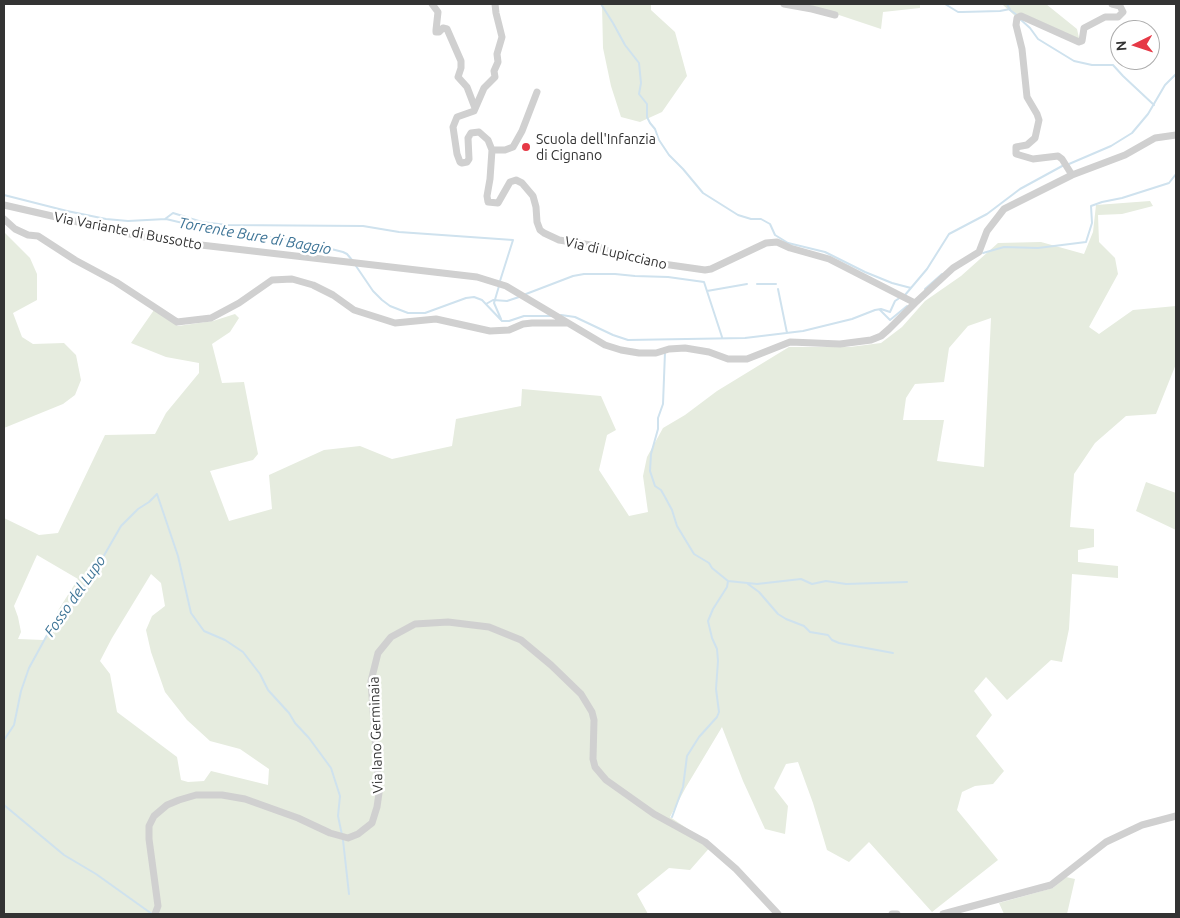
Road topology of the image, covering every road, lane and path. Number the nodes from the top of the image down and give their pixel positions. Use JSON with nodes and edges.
{"nodes":[{"id":1,"x":432,"y":4,"type":"edge"},
{"id":2,"x":495,"y":4,"type":"edge"},
{"id":3,"x":784,"y":4,"type":"edge"},
{"id":4,"x":1112,"y":4,"type":"edge"},
{"id":5,"x":835,"y":15,"type":"dead end"},
{"id":6,"x":537,"y":92,"type":"dead end"},
{"id":7,"x":475,"y":108,"type":"junction"},
{"id":8,"x":1176,"y":135,"type":"edge"},
{"id":9,"x":492,"y":150,"type":"junction"},
{"id":10,"x":1071,"y":173,"type":"junction"},
{"id":11,"x":4,"y":205,"type":"edge"},
{"id":12,"x":4,"y":219,"type":"edge"},
{"id":13,"x":912,"y":301,"type":"junction"},
{"id":14,"x":565,"y":321,"type":"junction"},
{"id":15,"x":1176,"y":816,"type":"edge"},
{"id":16,"x":155,"y":914,"type":"edge"},
{"id":17,"x":778,"y":914,"type":"edge"},
{"id":18,"x":892,"y":914,"type":"edge"},
{"id":19,"x":897,"y":914,"type":"edge"},
{"id":20,"x":943,"y":914,"type":"edge"}],
"edges":[{"from":1,"to":7,"type":"street"},
{"from":2,"to":7,"type":"street"},
{"from":3,"to":5,"type":"street"},
{"from":4,"to":10,"type":"street"},
{"from":6,"to":9,"type":"street"},
{"from":7,"to":9,"type":"street"},
{"from":8,"to":10,"type":"street","name":"Via Variante di Bussotto"},
{"from":9,"to":13,"type":"street","name":"Via di Lupicciano"},
{"from":10,"to":13,"type":"street","name":"Via Variante di Bussotto"},
{"from":11,"to":14,"type":"street","name":"Via Variante di Bussotto"},
{"from":12,"to":14,"type":"street"},
{"from":13,"to":14,"type":"street","name":"Via Variante di Bussotto"},
{"from":15,"to":20,"type":"street"},
{"from":16,"to":17,"type":"street","name":"Via Iano Germinaia"},
{"from":18,"to":19,"type":"street"}]}
